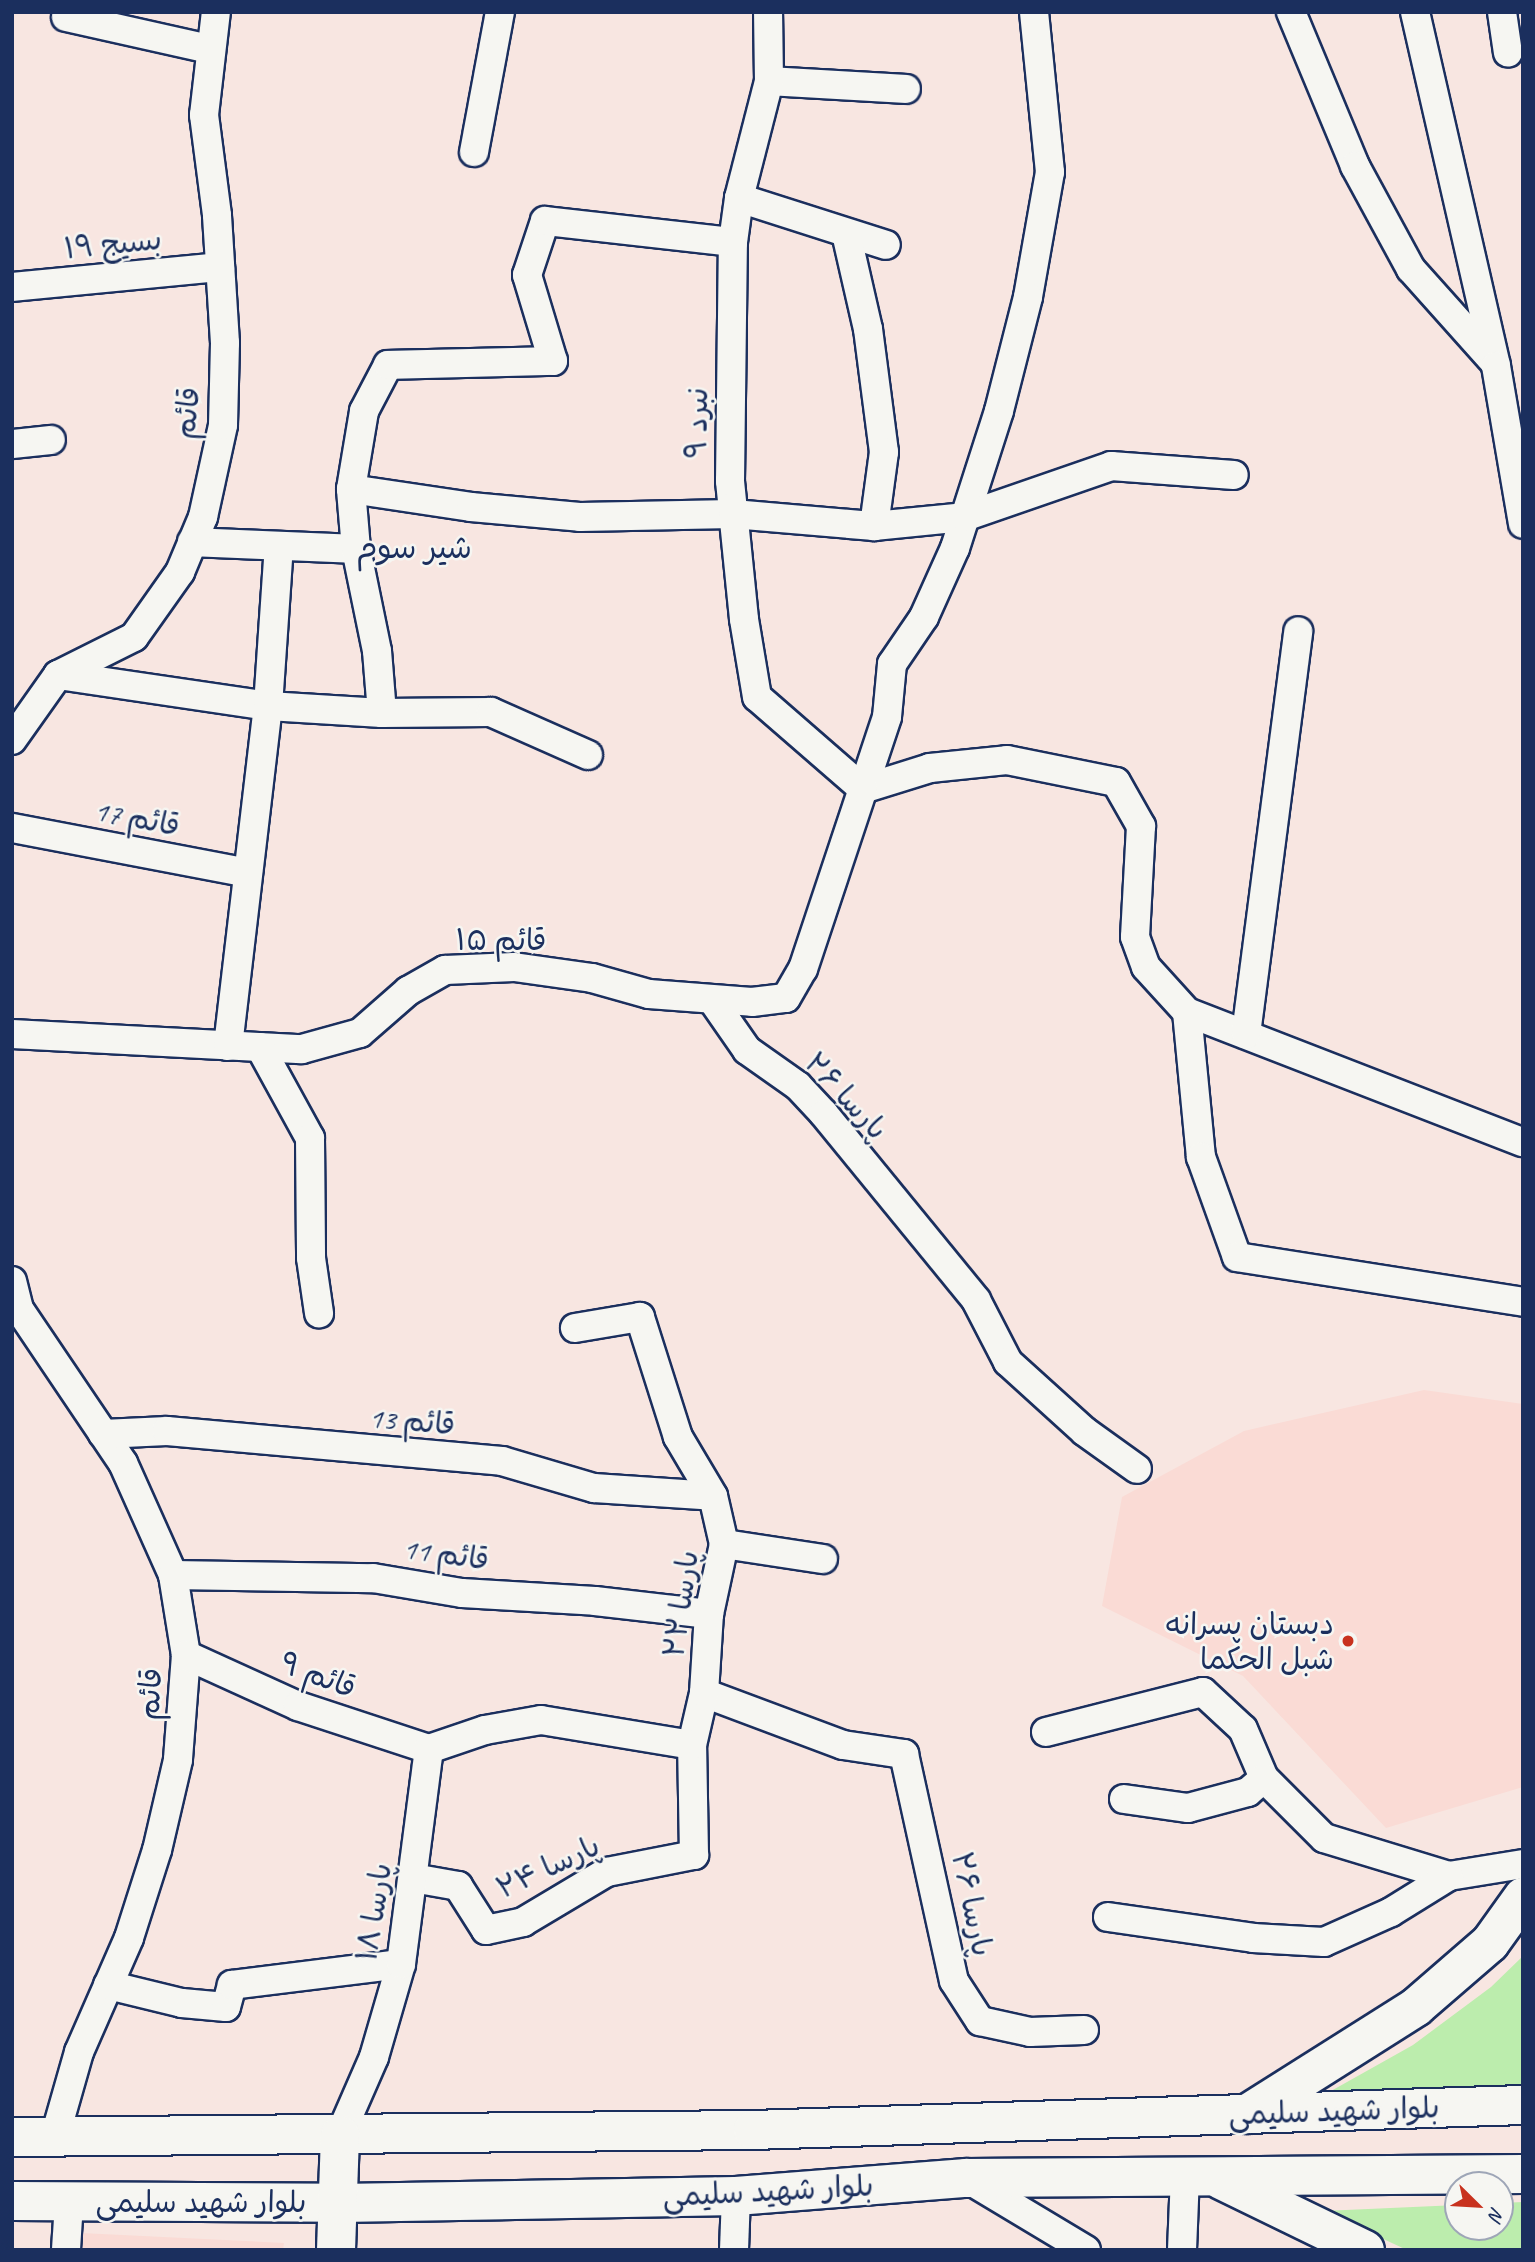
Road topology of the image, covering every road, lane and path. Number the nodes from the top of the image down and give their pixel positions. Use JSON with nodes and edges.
{"nodes":[{"id":1,"x":216,"y":12,"type":"edge"},
{"id":2,"x":499,"y":12,"type":"edge"},
{"id":3,"x":768,"y":12,"type":"edge"},
{"id":4,"x":1034,"y":12,"type":"edge"},
{"id":5,"x":1292,"y":12,"type":"edge"},
{"id":6,"x":1415,"y":12,"type":"edge"},
{"id":7,"x":1502,"y":12,"type":"edge"},
{"id":8,"x":66,"y":17,"type":"dead end"},
{"id":9,"x":209,"y":49,"type":"junction"},
{"id":10,"x":1508,"y":53,"type":"dead end"},
{"id":11,"x":769,"y":81,"type":"junction"},
{"id":12,"x":906,"y":89,"type":"dead end"},
{"id":13,"x":474,"y":152,"type":"dead end"},
{"id":14,"x":738,"y":198,"type":"junction"},
{"id":15,"x":846,"y":233,"type":"junction"},
{"id":16,"x":733,"y":242,"type":"junction"},
{"id":17,"x":886,"y":245,"type":"dead end"},
{"id":18,"x":220,"y":267,"type":"junction"},
{"id":19,"x":12,"y":287,"type":"edge"},
{"id":20,"x":1496,"y":366,"type":"junction"},
{"id":21,"x":51,"y":440,"type":"dead end"},
{"id":22,"x":12,"y":444,"type":"edge"},
{"id":23,"x":1234,"y":475,"type":"dead end"},
{"id":24,"x":351,"y":488,"type":"junction"},
{"id":25,"x":733,"y":514,"type":"junction"},
{"id":26,"x":964,"y":517,"type":"junction"},
{"id":27,"x":1523,"y":524,"type":"edge"},
{"id":28,"x":874,"y":526,"type":"junction"},
{"id":29,"x":192,"y":542,"type":"junction"},
{"id":30,"x":279,"y":545,"type":"junction"},
{"id":31,"x":356,"y":549,"type":"junction"},
{"id":32,"x":1298,"y":631,"type":"dead end"},
{"id":33,"x":58,"y":675,"type":"junction"},
{"id":34,"x":268,"y":706,"type":"junction"},
{"id":35,"x":382,"y":713,"type":"junction"},
{"id":36,"x":12,"y":740,"type":"edge"},
{"id":37,"x":588,"y":755,"type":"dead end"},
{"id":38,"x":863,"y":789,"type":"junction"},
{"id":39,"x":12,"y":828,"type":"edge"},
{"id":40,"x":248,"y":873,"type":"junction"},
{"id":41,"x":713,"y":1001,"type":"junction"},
{"id":42,"x":1187,"y":1012,"type":"junction"},
{"id":43,"x":12,"y":1034,"type":"edge"},
{"id":44,"x":1246,"y":1034,"type":"junction"},
{"id":45,"x":228,"y":1046,"type":"junction"},
{"id":46,"x":260,"y":1047,"type":"junction"},
{"id":47,"x":1523,"y":1142,"type":"edge"},
{"id":48,"x":12,"y":1281,"type":"edge"},
{"id":49,"x":1523,"y":1302,"type":"edge"},
{"id":50,"x":318,"y":1313,"type":"dead end"},
{"id":51,"x":575,"y":1328,"type":"dead end"},
{"id":52,"x":103,"y":1434,"type":"junction"},
{"id":53,"x":1137,"y":1469,"type":"dead end"},
{"id":54,"x":713,"y":1496,"type":"junction"},
{"id":55,"x":724,"y":1544,"type":"junction"},
{"id":56,"x":823,"y":1559,"type":"dead end"},
{"id":57,"x":173,"y":1575,"type":"junction"},
{"id":58,"x":709,"y":1614,"type":"junction"},
{"id":59,"x":186,"y":1655,"type":"junction"},
{"id":60,"x":704,"y":1692,"type":"junction"},
{"id":61,"x":1046,"y":1732,"type":"dead end"},
{"id":62,"x":692,"y":1745,"type":"junction"},
{"id":63,"x":429,"y":1749,"type":"junction"},
{"id":64,"x":1264,"y":1778,"type":"junction"},
{"id":65,"x":1124,"y":1799,"type":"dead end"},
{"id":66,"x":694,"y":1856,"type":"joint"},
{"id":67,"x":1523,"y":1864,"type":"edge"},
{"id":68,"x":1449,"y":1876,"type":"junction"},
{"id":69,"x":413,"y":1878,"type":"junction"},
{"id":70,"x":1523,"y":1896,"type":"edge"},
{"id":71,"x":1108,"y":1917,"type":"dead end"},
{"id":72,"x":401,"y":1964,"type":"junction"},
{"id":73,"x":108,"y":1985,"type":"junction"},
{"id":74,"x":1084,"y":2030,"type":"dead end"},
{"id":75,"x":1523,"y":2105,"type":"edge"},
{"id":76,"x":1245,"y":2114,"type":"junction"},
{"id":77,"x":340,"y":2135,"type":"junction"},
{"id":78,"x":55,"y":2136,"type":"junction"},
{"id":79,"x":12,"y":2137,"type":"edge"},
{"id":80,"x":1523,"y":2174,"type":"edge"},
{"id":81,"x":1199,"y":2175,"type":"junction"},
{"id":82,"x":967,"y":2178,"type":"junction"},
{"id":83,"x":736,"y":2196,"type":"junction"},
{"id":84,"x":12,"y":2202,"type":"edge"},
{"id":85,"x":69,"y":2202,"type":"junction"},
{"id":86,"x":340,"y":2203,"type":"junction"},
{"id":87,"x":65,"y":2250,"type":"edge"},
{"id":88,"x":336,"y":2250,"type":"edge"},
{"id":89,"x":734,"y":2250,"type":"edge"},
{"id":90,"x":1086,"y":2250,"type":"edge"},
{"id":91,"x":1182,"y":2250,"type":"edge"},
{"id":92,"x":1365,"y":2250,"type":"edge"}],
"edges":[{"from":1,"to":9,"type":"street","name":"قائم"},
{"from":2,"to":13,"type":"street"},
{"from":3,"to":11,"type":"street","name":"نبرد ۹"},
{"from":4,"to":26,"type":"street"},
{"from":5,"to":20,"type":"street"},
{"from":6,"to":20,"type":"street"},
{"from":7,"to":10,"type":"street"},
{"from":8,"to":9,"type":"street"},
{"from":9,"to":18,"type":"street","name":"قائم"},
{"from":11,"to":12,"type":"street"},
{"from":11,"to":14,"type":"street","name":"نبرد ۹"},
{"from":14,"to":15,"type":"street"},
{"from":14,"to":16,"type":"street","name":"نبرد ۹"},
{"from":15,"to":17,"type":"street"},
{"from":15,"to":28,"type":"street"},
{"from":16,"to":24,"type":"street"},
{"from":16,"to":25,"type":"street","name":"نبرد ۹"},
{"from":18,"to":19,"type":"street","name":"بسیج ۱۹"},
{"from":18,"to":29,"type":"street","name":"قائم"},
{"from":20,"to":27,"type":"street"},
{"from":21,"to":22,"type":"street"},
{"from":23,"to":26,"type":"street"},
{"from":24,"to":25,"type":"street"},
{"from":24,"to":31,"type":"street"},
{"from":25,"to":28,"type":"street"},
{"from":25,"to":38,"type":"street","name":"نبرد ۹"},
{"from":26,"to":28,"type":"street"},
{"from":26,"to":38,"type":"street"},
{"from":29,"to":30,"type":"street"},
{"from":29,"to":33,"type":"street","name":"قائم"},
{"from":30,"to":31,"type":"street"},
{"from":30,"to":34,"type":"street"},
{"from":31,"to":35,"type":"street"},
{"from":32,"to":44,"type":"street"},
{"from":33,"to":34,"type":"street"},
{"from":33,"to":36,"type":"street","name":"قائم"},
{"from":34,"to":35,"type":"street"},
{"from":34,"to":40,"type":"street"},
{"from":35,"to":37,"type":"street"},
{"from":38,"to":41,"type":"street","name":"قائم ۱۵"},
{"from":38,"to":42,"type":"street"},
{"from":39,"to":40,"type":"street","name":"قائم 17"},
{"from":40,"to":45,"type":"street"},
{"from":41,"to":46,"type":"street","name":"قائم ۱۵"},
{"from":41,"to":53,"type":"street","name":"پارسا ۲۶"},
{"from":42,"to":44,"type":"street"},
{"from":42,"to":49,"type":"street"},
{"from":43,"to":45,"type":"street","name":"قائم ۱۵"},
{"from":44,"to":47,"type":"street"},
{"from":45,"to":46,"type":"street","name":"قائم ۱۵"},
{"from":46,"to":50,"type":"street"},
{"from":48,"to":52,"type":"street","name":"قائم"},
{"from":51,"to":54,"type":"street","name":"پارسا ۲۲"},
{"from":52,"to":54,"type":"street","name":"قائم 13"},
{"from":52,"to":57,"type":"street","name":"قائم"},
{"from":54,"to":55,"type":"street","name":"پارسا ۲۲"},
{"from":55,"to":56,"type":"street"},
{"from":55,"to":58,"type":"street","name":"پارسا ۲۲"},
{"from":57,"to":58,"type":"street","name":"قائم 11"},
{"from":57,"to":59,"type":"street","name":"قائم"},
{"from":58,"to":60,"type":"street","name":"پارسا ۲۲"},
{"from":59,"to":63,"type":"street","name":"قائم ۹"},
{"from":59,"to":73,"type":"street","name":"قائم"},
{"from":60,"to":62,"type":"street","name":"پارسا ۲۲"},
{"from":60,"to":74,"type":"street","name":"پارسا ۲۶"},
{"from":61,"to":64,"type":"street"},
{"from":62,"to":63,"type":"street"},
{"from":62,"to":66,"type":"street","name":"پارسا ۲۲"},
{"from":63,"to":69,"type":"street","name":"پارسا ۱۸"},
{"from":64,"to":65,"type":"street"},
{"from":64,"to":68,"type":"street"},
{"from":66,"to":69,"type":"street","name":"پارسا ۲۴"},
{"from":67,"to":68,"type":"street"},
{"from":68,"to":71,"type":"street"},
{"from":69,"to":72,"type":"street","name":"پارسا ۱۸"},
{"from":70,"to":76,"type":"main road"},
{"from":72,"to":73,"type":"street"},
{"from":72,"to":77,"type":"street","name":"پارسا ۱۸"},
{"from":73,"to":78,"type":"street","name":"قائم"},
{"from":75,"to":76,"type":"main road","name":"بلوار شهید سلیمی"},
{"from":76,"to":77,"type":"main road","name":"بلوار شهید سلیمی"},
{"from":77,"to":78,"type":"main road","name":"بلوار شهید سلیمی"},
{"from":77,"to":86,"type":"main road"},
{"from":78,"to":79,"type":"main road","name":"بلوار شهید سلیمی"},
{"from":80,"to":81,"type":"main road","name":"بلوار شهید سلیمی"},
{"from":81,"to":82,"type":"main road","name":"بلوار شهید سلیمی"},
{"from":81,"to":91,"type":"street"},
{"from":81,"to":92,"type":"main road"},
{"from":82,"to":83,"type":"main road","name":"بلوار شهید سلیمی"},
{"from":82,"to":90,"type":"street"},
{"from":83,"to":86,"type":"main road","name":"بلوار شهید سلیمی"},
{"from":83,"to":89,"type":"street"},
{"from":84,"to":85,"type":"main road","name":"بلوار شهید سلیمی"},
{"from":85,"to":86,"type":"main road","name":"بلوار شهید سلیمی"},
{"from":85,"to":87,"type":"street"},
{"from":86,"to":88,"type":"main road"}]}
